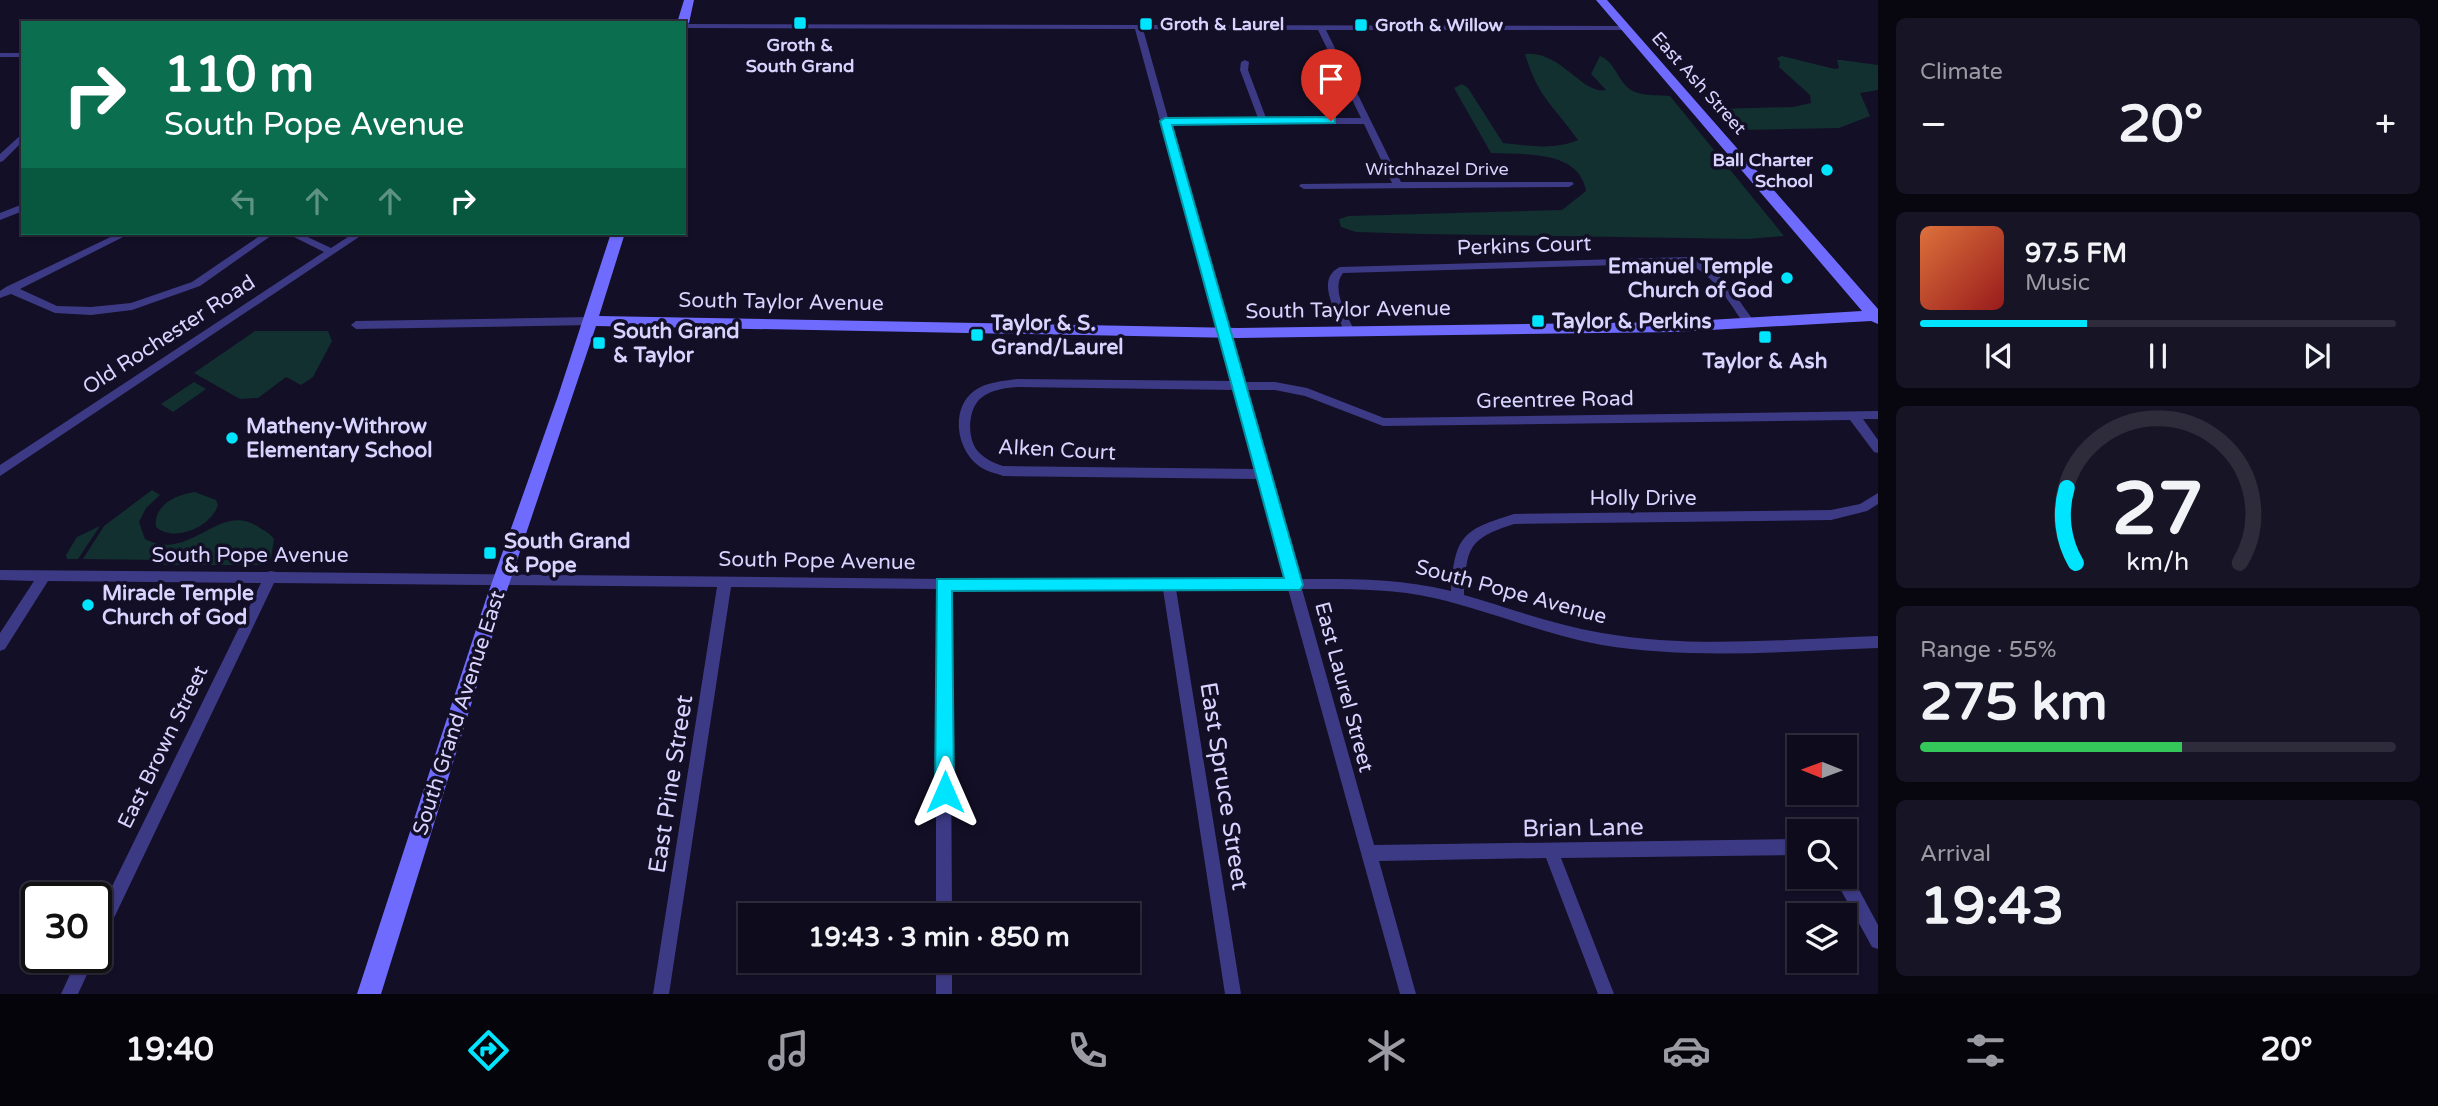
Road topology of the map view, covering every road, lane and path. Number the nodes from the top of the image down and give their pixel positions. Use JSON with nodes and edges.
{"nodes":[{"id":1,"x":689,"y":0,"type":"edge"},
{"id":2,"x":1601,"y":0,"type":"edge"},
{"id":3,"x":684,"y":21,"type":"edge"},
{"id":4,"x":686,"y":24,"type":"edge"},
{"id":5,"x":1138,"y":27,"type":"junction"},
{"id":6,"x":1321,"y":28,"type":"junction"},
{"id":7,"x":1623,"y":28,"type":"junction"},
{"id":8,"x":0,"y":55,"type":"edge"},
{"id":9,"x":21,"y":55,"type":"edge"},
{"id":10,"x":1245,"y":62,"type":"dead end"},
{"id":11,"x":1165,"y":121,"type":"junction"},
{"id":12,"x":1263,"y":121,"type":"junction"},
{"id":13,"x":1366,"y":121,"type":"junction"},
{"id":14,"x":21,"y":138,"type":"edge"},
{"id":15,"x":0,"y":159,"type":"edge"},
{"id":16,"x":1569,"y":184,"type":"dead end"},
{"id":17,"x":1398,"y":185,"type":"junction"},
{"id":18,"x":1304,"y":186,"type":"dead end"},
{"id":19,"x":21,"y":208,"type":"edge"},
{"id":20,"x":0,"y":217,"type":"edge"},
{"id":21,"x":122,"y":235,"type":"edge"},
{"id":22,"x":267,"y":235,"type":"edge"},
{"id":23,"x":295,"y":235,"type":"edge"},
{"id":24,"x":357,"y":235,"type":"edge"},
{"id":25,"x":617,"y":235,"type":"edge"},
{"id":26,"x":331,"y":252,"type":"junction"},
{"id":27,"x":10,"y":289,"type":"junction"},
{"id":28,"x":0,"y":295,"type":"edge"},
{"id":29,"x":1877,"y":317,"type":"edge"},
{"id":30,"x":591,"y":321,"type":"junction"},
{"id":31,"x":1750,"y":324,"type":"junction"},
{"id":32,"x":356,"y":325,"type":"dead end"},
{"id":33,"x":1225,"y":332,"type":"junction"},
{"id":34,"x":1350,"y":332,"type":"junction"},
{"id":35,"x":1240,"y":385,"type":"junction"},
{"id":36,"x":1853,"y":415,"type":"junction"},
{"id":37,"x":1878,"y":415,"type":"edge"},
{"id":38,"x":1878,"y":449,"type":"edge"},
{"id":39,"x":0,"y":471,"type":"edge"},
{"id":40,"x":1264,"y":474,"type":"junction"},
{"id":41,"x":1878,"y":498,"type":"edge"},
{"id":42,"x":0,"y":575,"type":"edge"},
{"id":43,"x":45,"y":575,"type":"junction"},
{"id":44,"x":271,"y":576,"type":"junction"},
{"id":45,"x":502,"y":578,"type":"junction"},
{"id":46,"x":725,"y":581,"type":"junction"},
{"id":47,"x":943,"y":584,"type":"junction"},
{"id":48,"x":1169,"y":585,"type":"junction"},
{"id":49,"x":1294,"y":585,"type":"junction"},
{"id":50,"x":1457,"y":596,"type":"junction"},
{"id":51,"x":1878,"y":642,"type":"edge"},
{"id":52,"x":0,"y":645,"type":"edge"},
{"id":53,"x":1787,"y":847,"type":"edge"},
{"id":54,"x":1551,"y":852,"type":"junction"},
{"id":55,"x":1368,"y":853,"type":"junction"},
{"id":56,"x":1850,"y":889,"type":"edge"},
{"id":57,"x":944,"y":903,"type":"edge"},
{"id":58,"x":112,"y":904,"type":"edge"},
{"id":59,"x":1878,"y":941,"type":"edge"},
{"id":60,"x":79,"y":973,"type":"edge"},
{"id":61,"x":944,"y":973,"type":"edge"},
{"id":62,"x":69,"y":994,"type":"edge"},
{"id":63,"x":369,"y":994,"type":"edge"},
{"id":64,"x":661,"y":994,"type":"edge"},
{"id":65,"x":944,"y":994,"type":"edge"},
{"id":66,"x":1233,"y":994,"type":"edge"},
{"id":67,"x":1408,"y":994,"type":"edge"},
{"id":68,"x":1606,"y":994,"type":"edge"}],
"edges":[{"from":1,"to":3,"type":"street"},
{"from":2,"to":7,"type":"street","name":"East Ash Street"},
{"from":4,"to":5,"type":"street"},
{"from":5,"to":6,"type":"street"},
{"from":5,"to":11,"type":"street","name":"East Laurel Street"},
{"from":6,"to":7,"type":"street"},
{"from":6,"to":13,"type":"street"},
{"from":7,"to":29,"type":"street","name":"East Ash Street"},
{"from":8,"to":9,"type":"street"},
{"from":10,"to":12,"type":"street"},
{"from":11,"to":12,"type":"street"},
{"from":11,"to":33,"type":"street","name":"East Laurel Street"},
{"from":12,"to":13,"type":"street"},
{"from":13,"to":17,"type":"street"},
{"from":14,"to":15,"type":"street"},
{"from":16,"to":17,"type":"street","name":"Witchhazel Drive"},
{"from":17,"to":18,"type":"street","name":"Witchhazel Drive"},
{"from":19,"to":20,"type":"street"},
{"from":21,"to":27,"type":"street"},
{"from":22,"to":27,"type":"street"},
{"from":23,"to":26,"type":"street"},
{"from":24,"to":26,"type":"street","name":"Old Rochester Road"},
{"from":25,"to":30,"type":"street","name":"South Grand Avenue East"},
{"from":26,"to":39,"type":"street","name":"Old Rochester Road"},
{"from":27,"to":28,"type":"street"},
{"from":29,"to":31,"type":"street","name":"South Taylor Avenue"},
{"from":30,"to":32,"type":"street","name":"South Taylor Avenue"},
{"from":30,"to":33,"type":"street","name":"South Taylor Avenue"},
{"from":30,"to":45,"type":"street","name":"South Grand Avenue East"},
{"from":31,"to":34,"type":"street","name":"South Taylor Avenue"},
{"from":31,"to":34,"type":"street","name":"Perkins Court"},
{"from":33,"to":34,"type":"street","name":"South Taylor Avenue"},
{"from":33,"to":35,"type":"street","name":"East Laurel Street"},
{"from":35,"to":36,"type":"street","name":"Greentree Road"},
{"from":35,"to":40,"type":"street","name":"East Laurel Street"},
{"from":35,"to":40,"type":"street","name":"Alken Court"},
{"from":36,"to":37,"type":"street","name":"Greentree Road"},
{"from":36,"to":38,"type":"street"},
{"from":40,"to":49,"type":"street","name":"East Laurel Street"},
{"from":41,"to":50,"type":"street","name":"Holly Drive"},
{"from":42,"to":43,"type":"street","name":"South Pope Avenue"},
{"from":43,"to":44,"type":"street","name":"South Pope Avenue"},
{"from":43,"to":52,"type":"street"},
{"from":44,"to":45,"type":"street","name":"South Pope Avenue"},
{"from":44,"to":58,"type":"street","name":"East Brown Street"},
{"from":45,"to":46,"type":"street","name":"South Pope Avenue"},
{"from":45,"to":63,"type":"street","name":"South Grand Avenue East"},
{"from":46,"to":47,"type":"street","name":"South Pope Avenue"},
{"from":46,"to":64,"type":"street","name":"East Pine Street"},
{"from":47,"to":48,"type":"street","name":"South Pope Avenue"},
{"from":47,"to":57,"type":"street"},
{"from":48,"to":49,"type":"street","name":"South Pope Avenue"},
{"from":48,"to":66,"type":"street","name":"East Spruce Street"},
{"from":49,"to":50,"type":"street","name":"South Pope Avenue"},
{"from":49,"to":55,"type":"street","name":"East Laurel Street"},
{"from":50,"to":51,"type":"street","name":"South Pope Avenue"},
{"from":53,"to":54,"type":"street","name":"Brian Lane"},
{"from":54,"to":55,"type":"street","name":"Brian Lane"},
{"from":54,"to":68,"type":"street"},
{"from":55,"to":67,"type":"street","name":"East Laurel Street"},
{"from":56,"to":59,"type":"street"},
{"from":60,"to":62,"type":"street"},
{"from":61,"to":65,"type":"street"}]}
